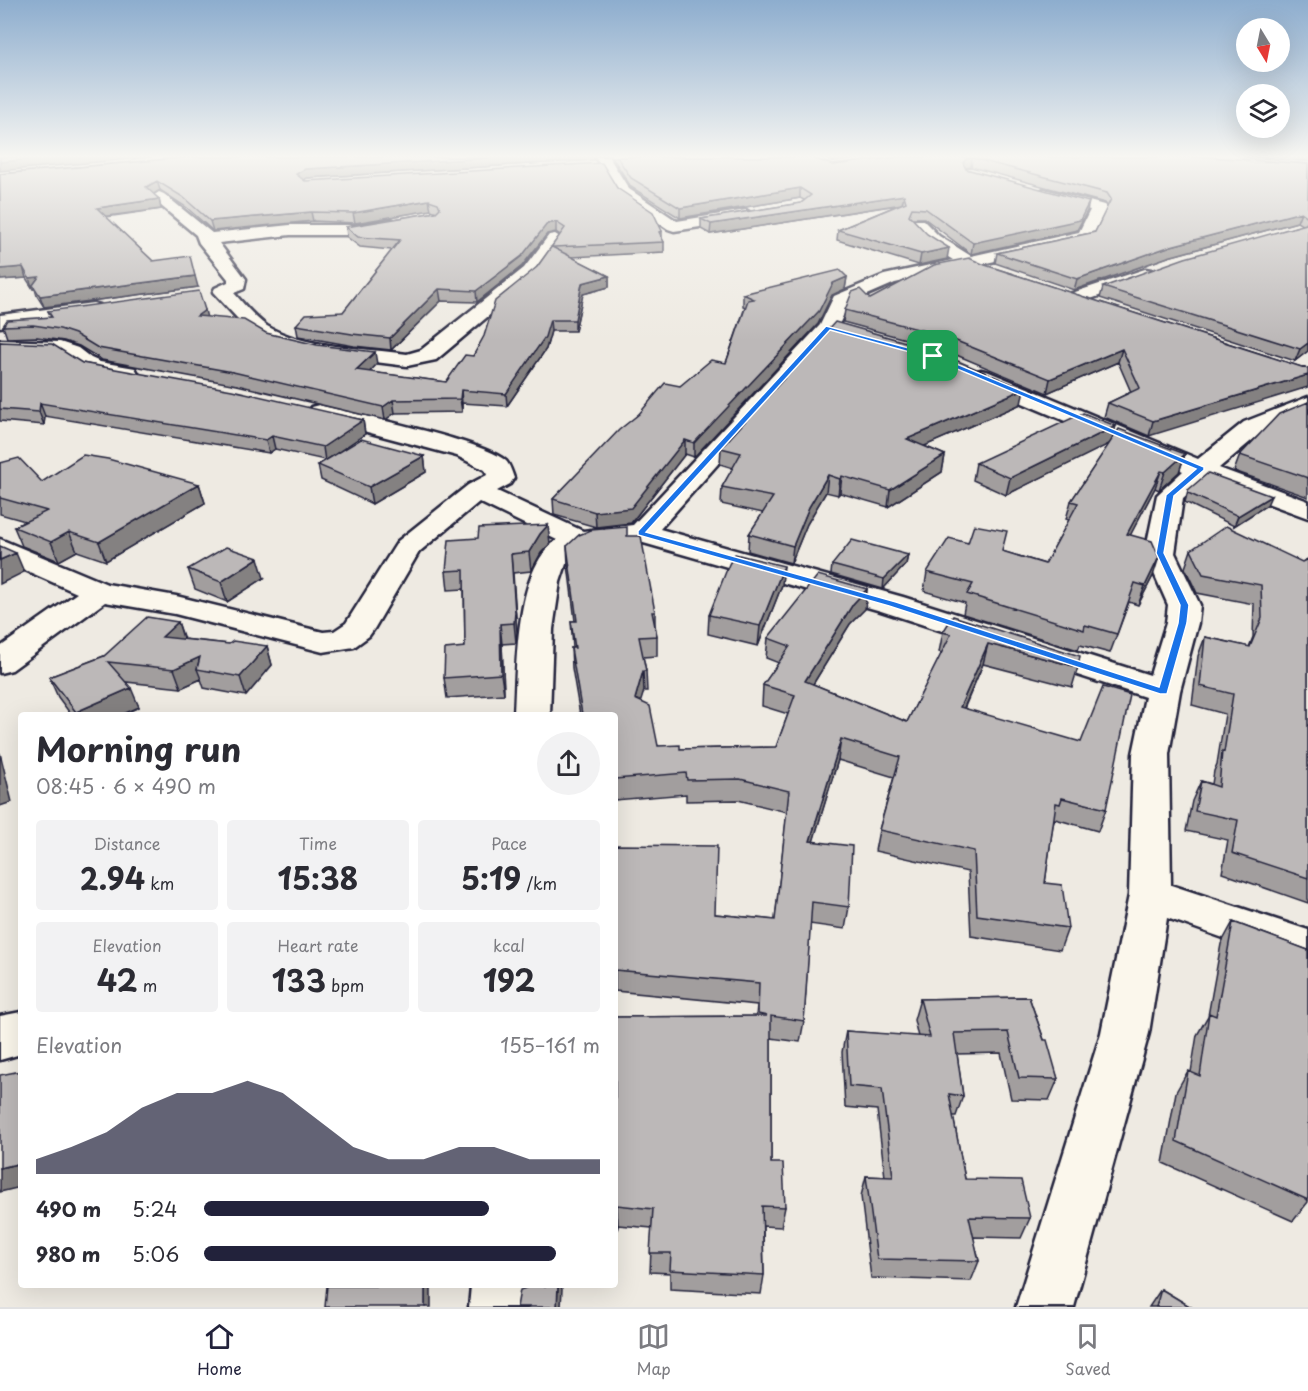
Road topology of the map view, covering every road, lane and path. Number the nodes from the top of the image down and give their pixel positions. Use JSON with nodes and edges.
{"nodes":[{"id":1,"x":186,"y":218,"type":"edge"},
{"id":2,"x":661,"y":218,"type":"edge"},
{"id":3,"x":723,"y":218,"type":"edge"},
{"id":4,"x":1095,"y":218,"type":"edge"},
{"id":5,"x":410,"y":221,"type":"edge"},
{"id":6,"x":917,"y":223,"type":"edge"},
{"id":7,"x":555,"y":239,"type":"edge"},
{"id":8,"x":216,"y":241,"type":"junction"},
{"id":9,"x":969,"y":263,"type":"junction"},
{"id":10,"x":1164,"y":267,"type":"edge"},
{"id":11,"x":1000,"y":275,"type":"edge"},
{"id":12,"x":1054,"y":291,"type":"edge"},
{"id":13,"x":222,"y":292,"type":"junction"},
{"id":14,"x":199,"y":295,"type":"edge"},
{"id":15,"x":1076,"y":298,"type":"junction"},
{"id":16,"x":117,"y":306,"type":"edge"},
{"id":17,"x":1109,"y":309,"type":"edge"},
{"id":18,"x":0,"y":321,"type":"edge"},
{"id":19,"x":0,"y":346,"type":"edge"},
{"id":20,"x":965,"y":370,"type":"edge"},
{"id":21,"x":153,"y":378,"type":"edge"},
{"id":22,"x":1308,"y":404,"type":"edge"},
{"id":23,"x":291,"y":406,"type":"edge"},
{"id":24,"x":1202,"y":468,"type":"junction"},
{"id":25,"x":477,"y":491,"type":"junction"},
{"id":26,"x":1308,"y":510,"type":"edge"},
{"id":27,"x":640,"y":533,"type":"junction"},
{"id":28,"x":581,"y":541,"type":"junction"},
{"id":29,"x":0,"y":548,"type":"edge"},
{"id":30,"x":99,"y":592,"type":"junction"},
{"id":31,"x":0,"y":663,"type":"edge"},
{"id":32,"x":1163,"y":691,"type":"junction"},
{"id":33,"x":532,"y":712,"type":"edge"},
{"id":34,"x":1150,"y":894,"type":"junction"},
{"id":35,"x":1308,"y":949,"type":"edge"},
{"id":36,"x":18,"y":1034,"type":"edge"},
{"id":37,"x":0,"y":1038,"type":"edge"},
{"id":38,"x":501,"y":1288,"type":"edge"},
{"id":39,"x":498,"y":1307,"type":"edge"},
{"id":40,"x":1045,"y":1307,"type":"edge"}],
"edges":[{"from":1,"to":8,"type":"street"},
{"from":2,"to":3,"type":"street"},
{"from":4,"to":9,"type":"street"},
{"from":5,"to":8,"type":"street"},
{"from":6,"to":9,"type":"street"},
{"from":7,"to":13,"type":"street"},
{"from":8,"to":13,"type":"street"},
{"from":9,"to":11,"type":"street"},
{"from":9,"to":27,"type":"street"},
{"from":10,"to":15,"type":"street"},
{"from":12,"to":15,"type":"street"},
{"from":13,"to":14,"type":"street"},
{"from":15,"to":17,"type":"street"},
{"from":16,"to":18,"type":"street"},
{"from":19,"to":21,"type":"street"},
{"from":20,"to":24,"type":"street"},
{"from":22,"to":24,"type":"street"},
{"from":23,"to":25,"type":"street"},
{"from":24,"to":26,"type":"street"},
{"from":24,"to":32,"type":"street"},
{"from":25,"to":28,"type":"street"},
{"from":25,"to":30,"type":"street"},
{"from":27,"to":28,"type":"street"},
{"from":27,"to":32,"type":"street"},
{"from":28,"to":33,"type":"street"},
{"from":29,"to":30,"type":"street"},
{"from":30,"to":31,"type":"street"},
{"from":32,"to":34,"type":"street"},
{"from":34,"to":35,"type":"street"},
{"from":34,"to":40,"type":"street"},
{"from":36,"to":37,"type":"street"},
{"from":38,"to":39,"type":"street"}]}
